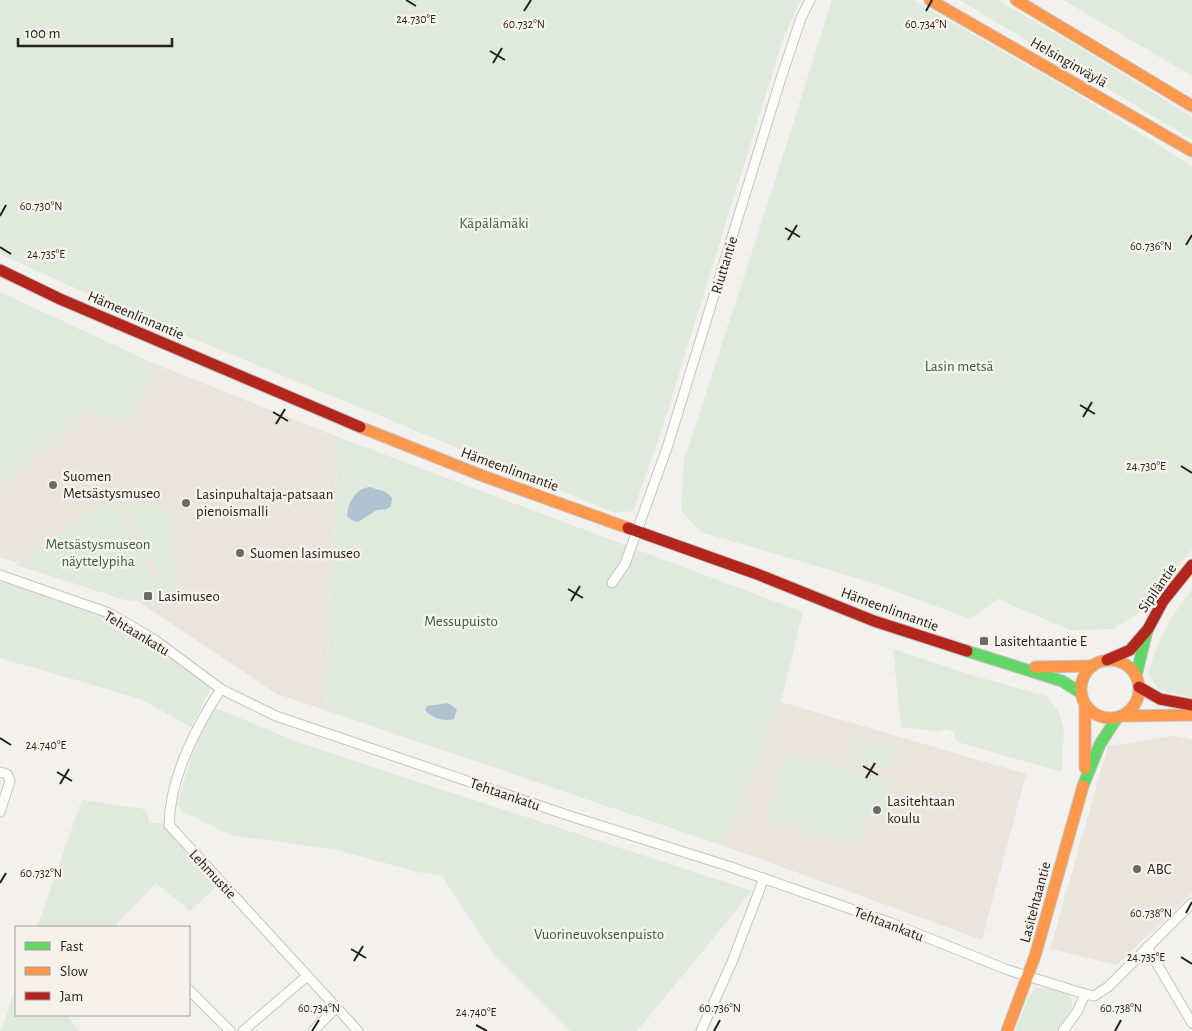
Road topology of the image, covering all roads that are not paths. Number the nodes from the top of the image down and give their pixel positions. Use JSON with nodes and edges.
{"nodes":[{"id":1,"x":810,"y":0,"type":"edge"},
{"id":2,"x":930,"y":0,"type":"edge"},
{"id":3,"x":1016,"y":0,"type":"edge"},
{"id":4,"x":1192,"y":106,"type":"edge"},
{"id":5,"x":1192,"y":151,"type":"edge"},
{"id":6,"x":0,"y":270,"type":"edge"},
{"id":7,"x":637,"y":531,"type":"junction"},
{"id":8,"x":1192,"y":565,"type":"edge"},
{"id":9,"x":0,"y":575,"type":"edge"},
{"id":10,"x":612,"y":583,"type":"dead end"},
{"id":11,"x":1148,"y":629,"type":"junction"},
{"id":12,"x":1106,"y":660,"type":"junction"},
{"id":13,"x":1092,"y":666,"type":"junction"},
{"id":14,"x":1021,"y":667,"type":"junction"},
{"id":15,"x":1138,"y":681,"type":"junction"},
{"id":16,"x":220,"y":689,"type":"junction"},
{"id":17,"x":1081,"y":693,"type":"junction"},
{"id":18,"x":1085,"y":705,"type":"junction"},
{"id":19,"x":1192,"y":705,"type":"edge"},
{"id":20,"x":1192,"y":715,"type":"edge"},
{"id":21,"x":1119,"y":717,"type":"junction"},
{"id":22,"x":0,"y":772,"type":"edge"},
{"id":23,"x":1085,"y":778,"type":"junction"},
{"id":24,"x":0,"y":812,"type":"edge"},
{"id":25,"x":764,"y":878,"type":"junction"},
{"id":26,"x":1192,"y":903,"type":"edge"},
{"id":27,"x":1147,"y":947,"type":"junction"},
{"id":28,"x":307,"y":976,"type":"junction"},
{"id":29,"x":1029,"y":976,"type":"junction"},
{"id":30,"x":190,"y":991,"type":"edge"},
{"id":31,"x":1086,"y":994,"type":"junction"},
{"id":32,"x":336,"y":1008,"type":"junction"},
{"id":33,"x":1192,"y":1023,"type":"edge"},
{"id":34,"x":230,"y":1031,"type":"edge"},
{"id":35,"x":243,"y":1031,"type":"edge"},
{"id":36,"x":313,"y":1031,"type":"edge"},
{"id":37,"x":358,"y":1031,"type":"edge"},
{"id":38,"x":701,"y":1031,"type":"edge"},
{"id":39,"x":1007,"y":1031,"type":"edge"},
{"id":40,"x":1063,"y":1031,"type":"edge"}],
"edges":[{"from":1,"to":7,"type":"street","name":"Riuttantie"},
{"from":2,"to":5,"type":"main road","name":"Helsinginväylä"},
{"from":3,"to":4,"type":"main road","name":"Helsinginväylä"},
{"from":6,"to":7,"type":"main road","name":"Hämeenlinnantie"},
{"from":7,"to":10,"type":"street","name":"Riuttantie"},
{"from":7,"to":14,"type":"main road","name":"Hämeenlinnantie"},
{"from":8,"to":11,"type":"main road","name":"Sipiläntie"},
{"from":9,"to":16,"type":"street","name":"Tehtaankatu"},
{"from":11,"to":12,"type":"main road","name":"Sipiläntie"},
{"from":11,"to":15,"type":"main road","name":"Sipiläntie"},
{"from":12,"to":13,"type":"main road"},
{"from":12,"to":15,"type":"main road"},
{"from":13,"to":14,"type":"main road","name":"Hämeenlinnantie"},
{"from":13,"to":17,"type":"main road"},
{"from":14,"to":17,"type":"main road","name":"Hämeenlinnantie"},
{"from":15,"to":19,"type":"main road"},
{"from":15,"to":21,"type":"main road"},
{"from":16,"to":25,"type":"street","name":"Tehtaankatu"},
{"from":16,"to":28,"type":"street","name":"Lehmustie"},
{"from":17,"to":18,"type":"main road"},
{"from":18,"to":21,"type":"main road"},
{"from":18,"to":23,"type":"main road","name":"Lasitehtaantie"},
{"from":20,"to":21,"type":"main road"},
{"from":21,"to":23,"type":"main road","name":"Lasitehtaantie"},
{"from":22,"to":24,"type":"street"},
{"from":23,"to":29,"type":"main road","name":"Lasitehtaantie"},
{"from":25,"to":29,"type":"street","name":"Tehtaankatu"},
{"from":25,"to":38,"type":"street"},
{"from":26,"to":27,"type":"street"},
{"from":27,"to":31,"type":"street"},
{"from":27,"to":33,"type":"street"},
{"from":28,"to":32,"type":"street","name":"Lehmustie"},
{"from":28,"to":35,"type":"street"},
{"from":29,"to":31,"type":"street","name":"Tehtaankatu"},
{"from":29,"to":39,"type":"main road","name":"Lasitehtaantie"},
{"from":30,"to":34,"type":"street"},
{"from":31,"to":40,"type":"street"},
{"from":32,"to":36,"type":"street"},
{"from":32,"to":37,"type":"street","name":"Lehmustie"}]}
